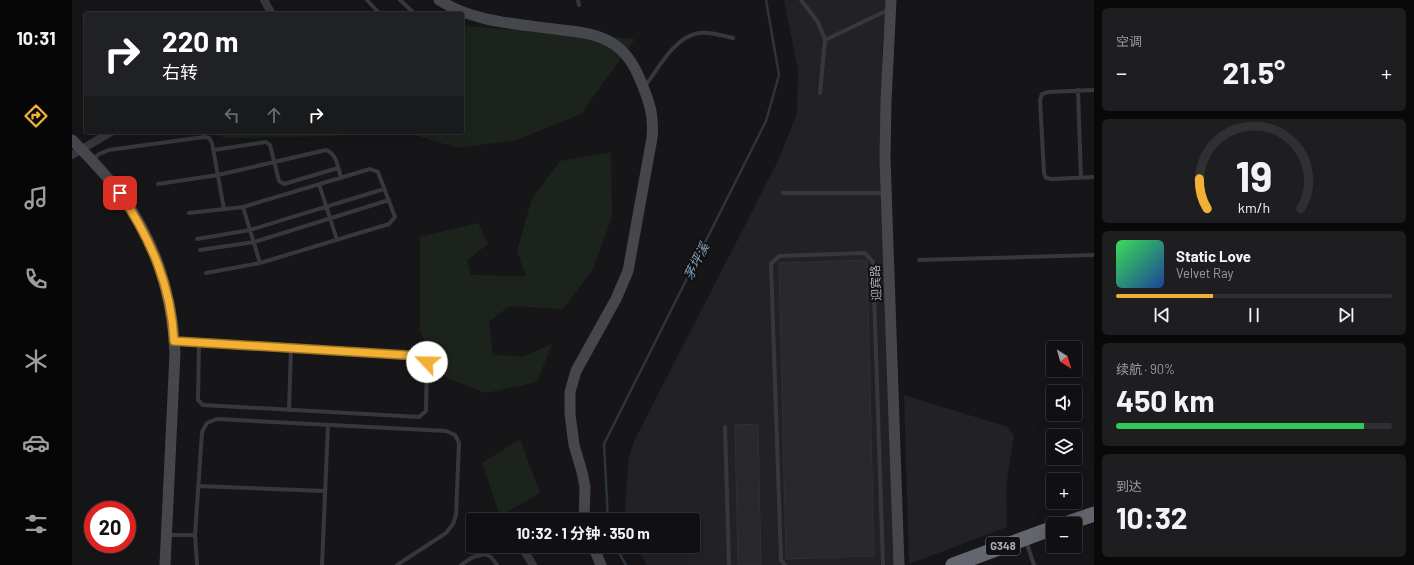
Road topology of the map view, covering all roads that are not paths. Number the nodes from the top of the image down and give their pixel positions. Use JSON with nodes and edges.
{"nodes":[{"id":1,"x":264,"y":0,"type":"edge"},
{"id":2,"x":367,"y":0,"type":"edge"},
{"id":3,"x":400,"y":0,"type":"edge"},
{"id":4,"x":439,"y":0,"type":"edge"},
{"id":5,"x":801,"y":0,"type":"edge"},
{"id":6,"x":891,"y":4,"type":"edge"},
{"id":7,"x":271,"y":12,"type":"edge"},
{"id":8,"x":378,"y":12,"type":"edge"},
{"id":9,"x":413,"y":12,"type":"edge"},
{"id":10,"x":463,"y":12,"type":"edge"},
{"id":11,"x":464,"y":12,"type":"edge"},
{"id":12,"x":733,"y":38,"type":"dead end"},
{"id":13,"x":825,"y":40,"type":"junction"},
{"id":14,"x":644,"y":88,"type":"junction"},
{"id":15,"x":1078,"y":90,"type":"junction"},
{"id":16,"x":1094,"y":90,"type":"edge"},
{"id":17,"x":820,"y":93,"type":"dead end"},
{"id":18,"x":108,"y":134,"type":"edge"},
{"id":19,"x":72,"y":140,"type":"edge"},
{"id":20,"x":214,"y":150,"type":"junction"},
{"id":21,"x":76,"y":152,"type":"edge"},
{"id":22,"x":91,"y":160,"type":"junction"},
{"id":23,"x":274,"y":162,"type":"junction"},
{"id":24,"x":338,"y":168,"type":"junction"},
{"id":25,"x":218,"y":174,"type":"junction"},
{"id":26,"x":1094,"y":177,"type":"edge"},
{"id":27,"x":341,"y":178,"type":"junction"},
{"id":28,"x":1081,"y":178,"type":"junction"},
{"id":29,"x":158,"y":184,"type":"dead end"},
{"id":30,"x":319,"y":184,"type":"junction"},
{"id":31,"x":384,"y":189,"type":"junction"},
{"id":32,"x":783,"y":193,"type":"dead end"},
{"id":33,"x":886,"y":193,"type":"junction"},
{"id":34,"x":389,"y":200,"type":"junction"},
{"id":35,"x":243,"y":207,"type":"junction"},
{"id":36,"x":326,"y":207,"type":"junction"},
{"id":37,"x":224,"y":209,"type":"junction"},
{"id":38,"x":189,"y":213,"type":"dead end"},
{"id":39,"x":330,"y":218,"type":"junction"},
{"id":40,"x":250,"y":230,"type":"junction"},
{"id":41,"x":197,"y":239,"type":"dead end"},
{"id":42,"x":337,"y":240,"type":"junction"},
{"id":43,"x":254,"y":242,"type":"junction"},
{"id":44,"x":200,"y":250,"type":"dead end"},
{"id":45,"x":1094,"y":255,"type":"edge"},
{"id":46,"x":919,"y":260,"type":"dead end"},
{"id":47,"x":260,"y":263,"type":"junction"},
{"id":48,"x":206,"y":272,"type":"dead end"},
{"id":49,"x":174,"y":341,"type":"junction"},
{"id":50,"x":199,"y":343,"type":"junction"},
{"id":51,"x":291,"y":348,"type":"junction"},
{"id":52,"x":289,"y":410,"type":"junction"},
{"id":53,"x":328,"y":425,"type":"junction"},
{"id":54,"x":725,"y":427,"type":"dead end"},
{"id":55,"x":198,"y":486,"type":"junction"},
{"id":56,"x":325,"y":491,"type":"junction"},
{"id":57,"x":584,"y":513,"type":"edge"},
{"id":58,"x":1094,"y":514,"type":"edge"},
{"id":59,"x":1082,"y":518,"type":"edge"},
{"id":60,"x":1046,"y":530,"type":"edge"},
{"id":61,"x":166,"y":535,"type":"junction"},
{"id":62,"x":195,"y":535,"type":"junction"},
{"id":63,"x":1025,"y":538,"type":"junction"},
{"id":64,"x":525,"y":553,"type":"edge"},
{"id":65,"x":596,"y":553,"type":"edge"},
{"id":66,"x":165,"y":565,"type":"edge"},
{"id":67,"x":197,"y":565,"type":"edge"},
{"id":68,"x":322,"y":565,"type":"edge"},
{"id":69,"x":397,"y":565,"type":"edge"},
{"id":70,"x":461,"y":565,"type":"edge"},
{"id":71,"x":497,"y":565,"type":"edge"},
{"id":72,"x":533,"y":565,"type":"edge"},
{"id":73,"x":601,"y":565,"type":"edge"},
{"id":74,"x":730,"y":565,"type":"edge"},
{"id":75,"x":786,"y":565,"type":"edge"},
{"id":76,"x":883,"y":565,"type":"edge"},
{"id":77,"x":899,"y":565,"type":"edge"},
{"id":78,"x":953,"y":565,"type":"edge"},
{"id":79,"x":1034,"y":565,"type":"edge"}],
"edges":[{"from":1,"to":7,"type":"street"},
{"from":2,"to":8,"type":"lane"},
{"from":3,"to":9,"type":"lane"},
{"from":4,"to":10,"type":"main road"},
{"from":5,"to":13,"type":"lane"},
{"from":6,"to":13,"type":"lane"},
{"from":6,"to":33,"type":"main road","name":"迎宾路"},
{"from":11,"to":14,"type":"main road"},
{"from":12,"to":14,"type":"lane"},
{"from":13,"to":17,"type":"lane"},
{"from":14,"to":57,"type":"main road"},
{"from":15,"to":16,"type":"lane"},
{"from":15,"to":28,"type":"lane"},
{"from":15,"to":28,"type":"lane"},
{"from":18,"to":21,"type":"street"},
{"from":19,"to":21,"type":"main road"},
{"from":20,"to":22,"type":"lane"},
{"from":20,"to":23,"type":"lane"},
{"from":20,"to":25,"type":"lane"},
{"from":21,"to":22,"type":"main road"},
{"from":22,"to":49,"type":"main road"},
{"from":23,"to":24,"type":"lane"},
{"from":23,"to":24,"type":"lane"},
{"from":23,"to":25,"type":"lane"},
{"from":24,"to":27,"type":"lane"},
{"from":25,"to":29,"type":"lane"},
{"from":25,"to":37,"type":"lane"},
{"from":26,"to":28,"type":"lane"},
{"from":27,"to":30,"type":"lane"},
{"from":27,"to":31,"type":"lane"},
{"from":30,"to":35,"type":"lane"},
{"from":30,"to":36,"type":"lane"},
{"from":31,"to":34,"type":"lane"},
{"from":31,"to":36,"type":"lane"},
{"from":32,"to":33,"type":"lane"},
{"from":33,"to":77,"type":"main road","name":"迎宾路"},
{"from":34,"to":39,"type":"lane"},
{"from":34,"to":42,"type":"lane"},
{"from":35,"to":37,"type":"lane"},
{"from":35,"to":40,"type":"lane"},
{"from":36,"to":39,"type":"lane"},
{"from":36,"to":40,"type":"lane"},
{"from":37,"to":38,"type":"lane"},
{"from":39,"to":42,"type":"lane"},
{"from":39,"to":43,"type":"lane"},
{"from":40,"to":41,"type":"lane"},
{"from":40,"to":43,"type":"lane"},
{"from":42,"to":47,"type":"lane"},
{"from":43,"to":44,"type":"lane"},
{"from":43,"to":47,"type":"lane"},
{"from":45,"to":46,"type":"lane"},
{"from":47,"to":48,"type":"lane"},
{"from":49,"to":50,"type":"lane"},
{"from":49,"to":61,"type":"main road"},
{"from":50,"to":51,"type":"lane"},
{"from":50,"to":52,"type":"lane"},
{"from":51,"to":52,"type":"lane"},
{"from":51,"to":52,"type":"lane"},
{"from":53,"to":55,"type":"lane"},
{"from":53,"to":56,"type":"lane"},
{"from":53,"to":69,"type":"lane"},
{"from":54,"to":74,"type":"lane"},
{"from":55,"to":56,"type":"lane"},
{"from":55,"to":62,"type":"lane"},
{"from":56,"to":68,"type":"lane"},
{"from":58,"to":59,"type":"highway"},
{"from":60,"to":63,"type":"highway","number":"G348"},
{"from":61,"to":62,"type":"lane"},
{"from":61,"to":66,"type":"main road"},
{"from":62,"to":67,"type":"lane"},
{"from":63,"to":78,"type":"highway","number":"G348"},
{"from":63,"to":79,"type":"lane"},
{"from":64,"to":72,"type":"street"},
{"from":65,"to":73,"type":"main road"},
{"from":70,"to":71,"type":"lane"},
{"from":75,"to":76,"type":"lane"}]}
